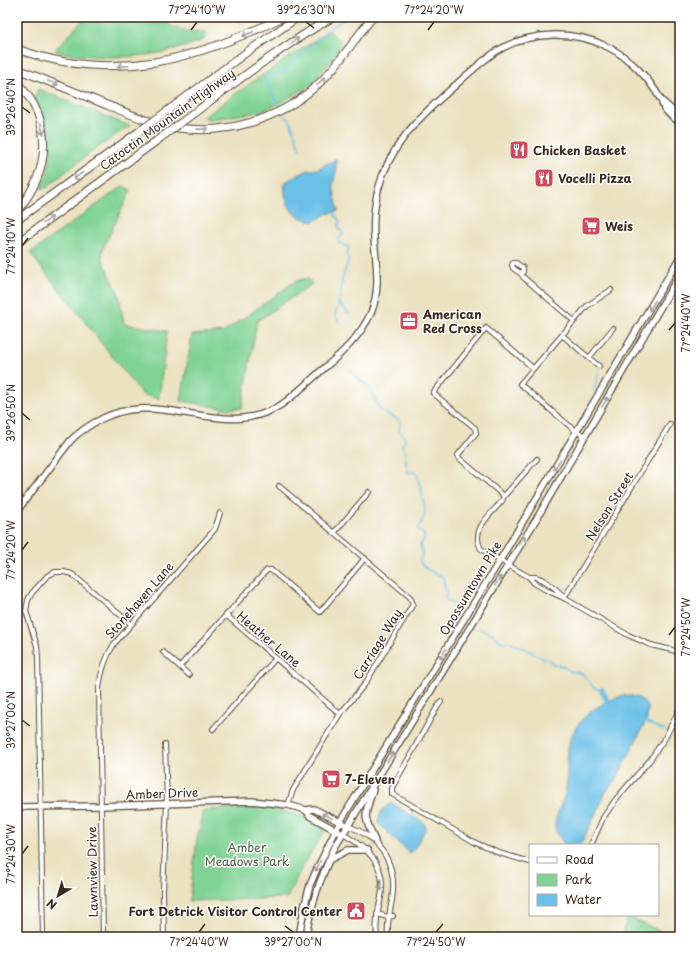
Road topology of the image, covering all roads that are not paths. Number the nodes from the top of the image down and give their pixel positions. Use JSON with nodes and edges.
{"nodes":[{"id":1,"x":283,"y":17,"type":"edge"},
{"id":2,"x":298,"y":17,"type":"edge"},
{"id":3,"x":333,"y":17,"type":"edge"},
{"id":4,"x":373,"y":17,"type":"edge"},
{"id":5,"x":17,"y":50,"type":"edge"},
{"id":6,"x":17,"y":69,"type":"edge"},
{"id":7,"x":17,"y":83,"type":"edge"},
{"id":8,"x":661,"y":100,"type":"junction"},
{"id":9,"x":680,"y":117,"type":"edge"},
{"id":10,"x":680,"y":123,"type":"edge"},
{"id":11,"x":17,"y":211,"type":"edge"},
{"id":12,"x":17,"y":220,"type":"edge"},
{"id":13,"x":17,"y":243,"type":"edge"},
{"id":14,"x":680,"y":257,"type":"edge"},
{"id":15,"x":522,"y":273,"type":"dead end"},
{"id":16,"x":680,"y":274,"type":"edge"},
{"id":17,"x":611,"y":290,"type":"dead end"},
{"id":18,"x":574,"y":321,"type":"junction"},
{"id":19,"x":613,"y":328,"type":"dead end"},
{"id":20,"x":562,"y":335,"type":"junction"},
{"id":21,"x":589,"y":358,"type":"junction"},
{"id":22,"x":599,"y":366,"type":"dead end"},
{"id":23,"x":533,"y":368,"type":"junction"},
{"id":24,"x":670,"y":424,"type":"dead end"},
{"id":25,"x":578,"y":431,"type":"junction"},
{"id":26,"x":585,"y":436,"type":"junction"},
{"id":27,"x":537,"y":459,"type":"dead end"},
{"id":28,"x":279,"y":486,"type":"dead end"},
{"id":29,"x":369,"y":492,"type":"dead end"},
{"id":30,"x":504,"y":496,"type":"junction"},
{"id":31,"x":17,"y":510,"type":"edge"},
{"id":32,"x":220,"y":513,"type":"dead end"},
{"id":33,"x":334,"y":533,"type":"junction"},
{"id":34,"x":365,"y":558,"type":"junction"},
{"id":35,"x":500,"y":560,"type":"junction"},
{"id":36,"x":508,"y":565,"type":"junction"},
{"id":37,"x":530,"y":577,"type":"junction"},
{"id":38,"x":564,"y":598,"type":"junction"},
{"id":39,"x":226,"y":615,"type":"junction"},
{"id":40,"x":131,"y":624,"type":"junction"},
{"id":41,"x":164,"y":652,"type":"dead end"},
{"id":42,"x":680,"y":652,"type":"edge"},
{"id":43,"x":276,"y":658,"type":"junction"},
{"id":44,"x":180,"y":666,"type":"junction"},
{"id":45,"x":189,"y":675,"type":"dead end"},
{"id":46,"x":441,"y":702,"type":"dead end"},
{"id":47,"x":680,"y":708,"type":"edge"},
{"id":48,"x":340,"y":714,"type":"junction"},
{"id":49,"x":213,"y":729,"type":"dead end"},
{"id":50,"x":165,"y":744,"type":"dead end"},
{"id":51,"x":376,"y":780,"type":"junction"},
{"id":52,"x":167,"y":804,"type":"junction"},
{"id":53,"x":288,"y":804,"type":"junction"},
{"id":54,"x":40,"y":806,"type":"junction"},
{"id":55,"x":100,"y":806,"type":"junction"},
{"id":56,"x":17,"y":807,"type":"edge"},
{"id":57,"x":306,"y":810,"type":"junction"},
{"id":58,"x":340,"y":822,"type":"junction"},
{"id":59,"x":348,"y":826,"type":"junction"},
{"id":60,"x":336,"y":831,"type":"junction"},
{"id":61,"x":343,"y":834,"type":"junction"},
{"id":62,"x":375,"y":841,"type":"junction"},
{"id":63,"x":591,"y":844,"type":"edge"},
{"id":64,"x":367,"y":850,"type":"junction"},
{"id":65,"x":329,"y":860,"type":"junction"},
{"id":66,"x":529,"y":862,"type":"edge"},
{"id":67,"x":377,"y":914,"type":"junction"},
{"id":68,"x":390,"y":916,"type":"junction"},
{"id":69,"x":43,"y":937,"type":"edge"},
{"id":70,"x":103,"y":937,"type":"edge"},
{"id":71,"x":164,"y":937,"type":"edge"},
{"id":72,"x":299,"y":937,"type":"edge"},
{"id":73,"x":306,"y":937,"type":"edge"},
{"id":74,"x":377,"y":937,"type":"edge"},
{"id":75,"x":388,"y":937,"type":"edge"}],
"edges":[{"from":1,"to":5,"type":"highway","one_way":true},
{"from":2,"to":12,"type":"highway","name":"Catoctin Mountain Highway","one_way":true,"bridge":true},
{"from":13,"to":3,"type":"highway","name":"Catoctin Mountain Highway","one_way":true,"bridge":true},
{"from":6,"to":4,"type":"highway","one_way":true},
{"from":7,"to":11,"type":"highway","one_way":true},
{"from":8,"to":9,"type":"main road"},
{"from":8,"to":10,"type":"main road"},
{"from":8,"to":31,"type":"main road"},
{"from":14,"to":25,"type":"main road","name":"Opossumtown Pike","one_way":true},
{"from":15,"to":18,"type":"street"},
{"from":26,"to":16,"type":"main road","name":"Opossumtown Pike","one_way":true},
{"from":17,"to":18,"type":"street"},
{"from":18,"to":20,"type":"street"},
{"from":19,"to":21,"type":"street"},
{"from":20,"to":21,"type":"street"},
{"from":20,"to":23,"type":"street"},
{"from":21,"to":22,"type":"street"},
{"from":23,"to":25,"type":"street"},
{"from":23,"to":30,"type":"street"},
{"from":24,"to":38,"type":"street","name":"Nelson Street"},
{"from":25,"to":26,"type":"street"},
{"from":25,"to":35,"type":"main road","name":"Opossumtown Pike","one_way":true},
{"from":36,"to":26,"type":"main road","name":"Opossumtown Pike","one_way":true},
{"from":27,"to":30,"type":"street"},
{"from":28,"to":33,"type":"street","name":"Carriage Way"},
{"from":29,"to":33,"type":"street"},
{"from":30,"to":35,"type":"street"},
{"from":32,"to":40,"type":"street","name":"Stonehaven Lane"},
{"from":33,"to":34,"type":"street","name":"Carriage Way"},
{"from":34,"to":39,"type":"street","name":"Heather Lane"},
{"from":34,"to":48,"type":"street","name":"Carriage Way"},
{"from":35,"to":36,"type":"street"},
{"from":35,"to":58,"type":"main road","name":"Opossumtown Pike","one_way":true},
{"from":36,"to":37,"type":"street"},
{"from":51,"to":36,"type":"main road","name":"Opossumtown Pike","one_way":true},
{"from":37,"to":38,"type":"street"},
{"from":37,"to":38,"type":"street"},
{"from":38,"to":42,"type":"street"},
{"from":39,"to":43,"type":"street","name":"Heather Lane"},
{"from":39,"to":44,"type":"street"},
{"from":40,"to":54,"type":"street"},
{"from":40,"to":55,"type":"street","name":"Stonehaven Lane"},
{"from":41,"to":44,"type":"street"},
{"from":43,"to":48,"type":"street","name":"Heather Lane"},
{"from":43,"to":49,"type":"street"},
{"from":44,"to":45,"type":"street"},
{"from":46,"to":66,"type":"street"},
{"from":47,"to":63,"type":"street"},
{"from":48,"to":53,"type":"street","name":"Carriage Way"},
{"from":50,"to":52,"type":"street"},
{"from":51,"to":59,"type":"main road","name":"Opossumtown Pike"},
{"from":51,"to":62,"type":"main road"},
{"from":52,"to":53,"type":"main road","name":"Amber Drive"},
{"from":52,"to":55,"type":"main road","name":"Amber Drive"},
{"from":52,"to":71,"type":"street"},
{"from":53,"to":57,"type":"main road","name":"Amber Drive"},
{"from":54,"to":55,"type":"main road","name":"Amber Drive"},
{"from":54,"to":56,"type":"main road","name":"Amber Drive"},
{"from":54,"to":69,"type":"street"},
{"from":55,"to":70,"type":"street","name":"Lawnview Drive"},
{"from":58,"to":57,"type":"main road","name":"Amber Drive","one_way":true},
{"from":57,"to":60,"type":"main road","name":"Amber Drive"},
{"from":58,"to":59,"type":"main road","name":"Amber Drive"},
{"from":58,"to":60,"type":"main road","name":"Opossumtown Pike"},
{"from":59,"to":61,"type":"main road","name":"Opossumtown Pike"},
{"from":59,"to":62,"type":"street"},
{"from":60,"to":61,"type":"main road","name":"Amber Drive"},
{"from":60,"to":72,"type":"main road","name":"Opossumtown Pike","one_way":true},
{"from":61,"to":64,"type":"street"},
{"from":61,"to":65,"type":"main road","name":"Opossumtown Pike"},
{"from":62,"to":68,"type":"street"},
{"from":64,"to":65,"type":"main road"},
{"from":64,"to":67,"type":"street","one_way":true},
{"from":65,"to":73,"type":"main road","name":"Opossumtown Pike"},
{"from":67,"to":68,"type":"street"},
{"from":67,"to":74,"type":"street"},
{"from":68,"to":75,"type":"street"}]}
